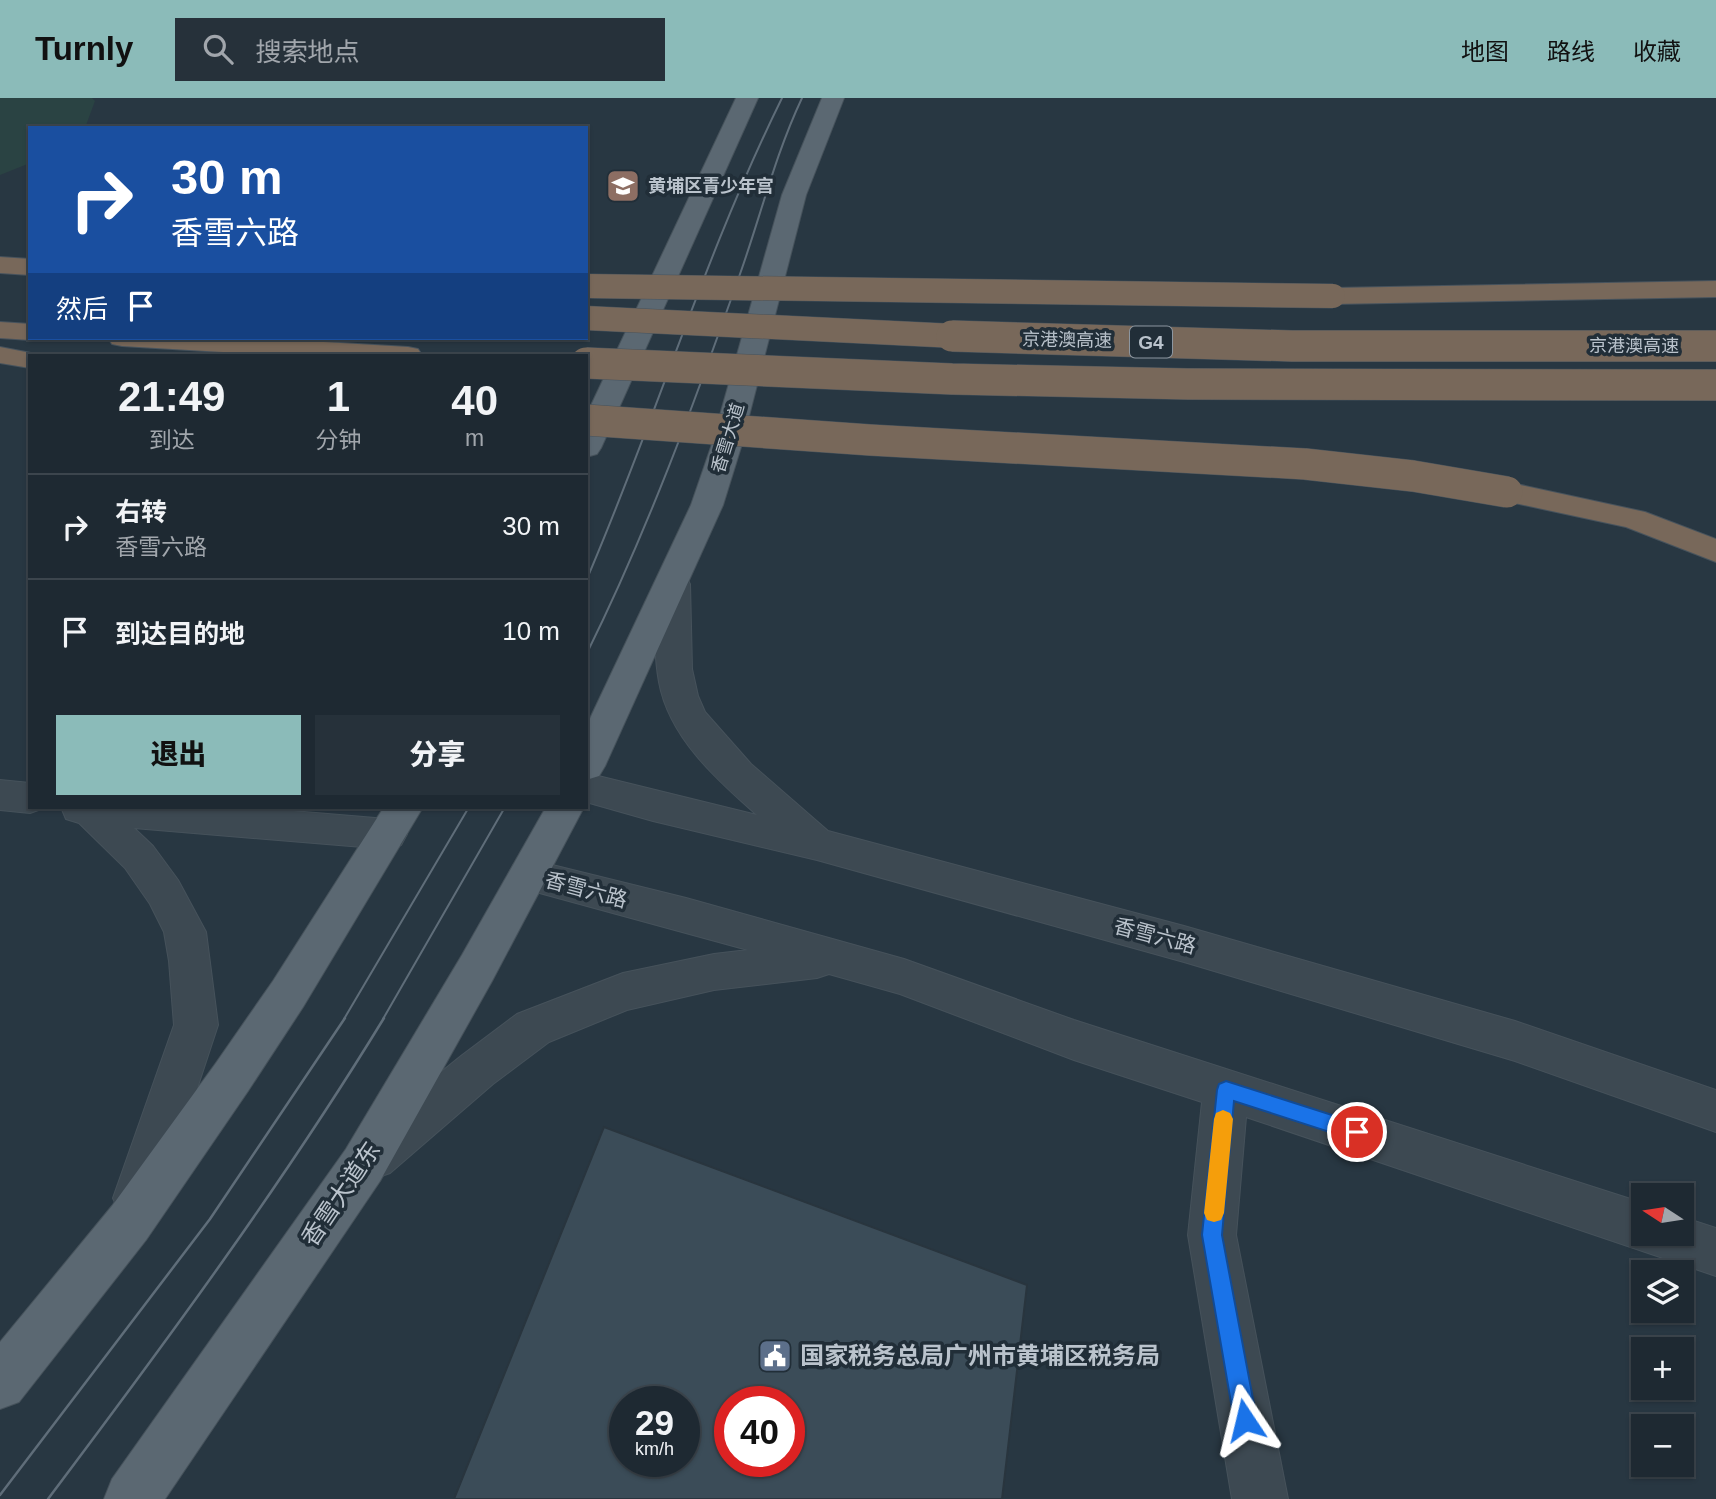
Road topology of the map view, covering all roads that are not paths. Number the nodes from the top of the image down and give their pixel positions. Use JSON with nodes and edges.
{"nodes":[{"id":1,"x":747,"y":98,"type":"edge"},
{"id":2,"x":833,"y":98,"type":"edge"},
{"id":3,"x":0,"y":265,"type":"edge"},
{"id":4,"x":28,"y":267,"type":"edge"},
{"id":5,"x":588,"y":286,"type":"edge"},
{"id":6,"x":1716,"y":289,"type":"edge"},
{"id":7,"x":588,"y":318,"type":"edge"},
{"id":8,"x":0,"y":330,"type":"edge"},
{"id":9,"x":28,"y":332,"type":"edge"},
{"id":10,"x":156,"y":340,"type":"edge"},
{"id":11,"x":1716,"y":346,"type":"edge"},
{"id":12,"x":391,"y":354,"type":"edge"},
{"id":13,"x":0,"y":355,"type":"edge"},
{"id":14,"x":28,"y":360,"type":"edge"},
{"id":15,"x":588,"y":363,"type":"edge"},
{"id":16,"x":1716,"y":386,"type":"edge"},
{"id":17,"x":588,"y":420,"type":"edge"},
{"id":18,"x":588,"y":444,"type":"edge"},
{"id":19,"x":1716,"y":551,"type":"edge"},
{"id":20,"x":673,"y":584,"type":"junction"},
{"id":21,"x":588,"y":762,"type":"edge"},
{"id":22,"x":588,"y":788,"type":"edge"},
{"id":23,"x":0,"y":795,"type":"edge"},
{"id":24,"x":28,"y":799,"type":"edge"},
{"id":25,"x":84,"y":809,"type":"edge"},
{"id":26,"x":109,"y":809,"type":"edge"},
{"id":27,"x":564,"y":809,"type":"edge"},
{"id":28,"x":395,"y":820,"type":"edge"},
{"id":29,"x":817,"y":844,"type":"junction"},
{"id":30,"x":528,"y":875,"type":"junction"},
{"id":31,"x":836,"y":958,"type":"junction"},
{"id":32,"x":1226,"y":1090,"type":"junction"},
{"id":33,"x":1716,"y":1111,"type":"edge"},
{"id":34,"x":363,"y":1165,"type":"junction"},
{"id":35,"x":128,"y":1223,"type":"junction"},
{"id":36,"x":1631,"y":1223,"type":"edge"},
{"id":37,"x":1694,"y":1245,"type":"edge"},
{"id":38,"x":1716,"y":1252,"type":"edge"},
{"id":39,"x":0,"y":1383,"type":"edge"},
{"id":40,"x":132,"y":1499,"type":"edge"},
{"id":41,"x":1260,"y":1499,"type":"edge"}],
"edges":[{"from":1,"to":18,"type":"main road"},
{"from":2,"to":20,"type":"main road","name":"香雪大道"},
{"from":3,"to":4,"type":"highway"},
{"from":5,"to":6,"type":"highway","bridge":true},
{"from":7,"to":11,"type":"highway","name":"京港澳高速","number":"G4","bridge":true},
{"from":8,"to":9,"type":"highway"},
{"from":10,"to":12,"type":"highway"},
{"from":13,"to":14,"type":"highway"},
{"from":15,"to":16,"type":"highway","name":"京港澳高速","number":"G4","bridge":true},
{"from":17,"to":19,"type":"highway","bridge":true},
{"from":20,"to":21,"type":"main road","name":"香雪大道"},
{"from":20,"to":29,"type":"street"},
{"from":22,"to":29,"type":"street","name":"香雪六路"},
{"from":23,"to":24,"type":"street"},
{"from":25,"to":35,"type":"street"},
{"from":26,"to":28,"type":"street"},
{"from":27,"to":30,"type":"main road"},
{"from":28,"to":35,"type":"main road"},
{"from":29,"to":33,"type":"street","name":"香雪六路"},
{"from":30,"to":31,"type":"street","name":"香雪六路"},
{"from":30,"to":34,"type":"main road","name":"香雪大道东"},
{"from":31,"to":32,"type":"street","name":"香雪六路"},
{"from":31,"to":34,"type":"street"},
{"from":32,"to":36,"type":"street","name":"香雪六路"},
{"from":32,"to":41,"type":"street"},
{"from":34,"to":40,"type":"main road","name":"香雪大道东"},
{"from":35,"to":39,"type":"main road"},
{"from":37,"to":38,"type":"street"}]}
